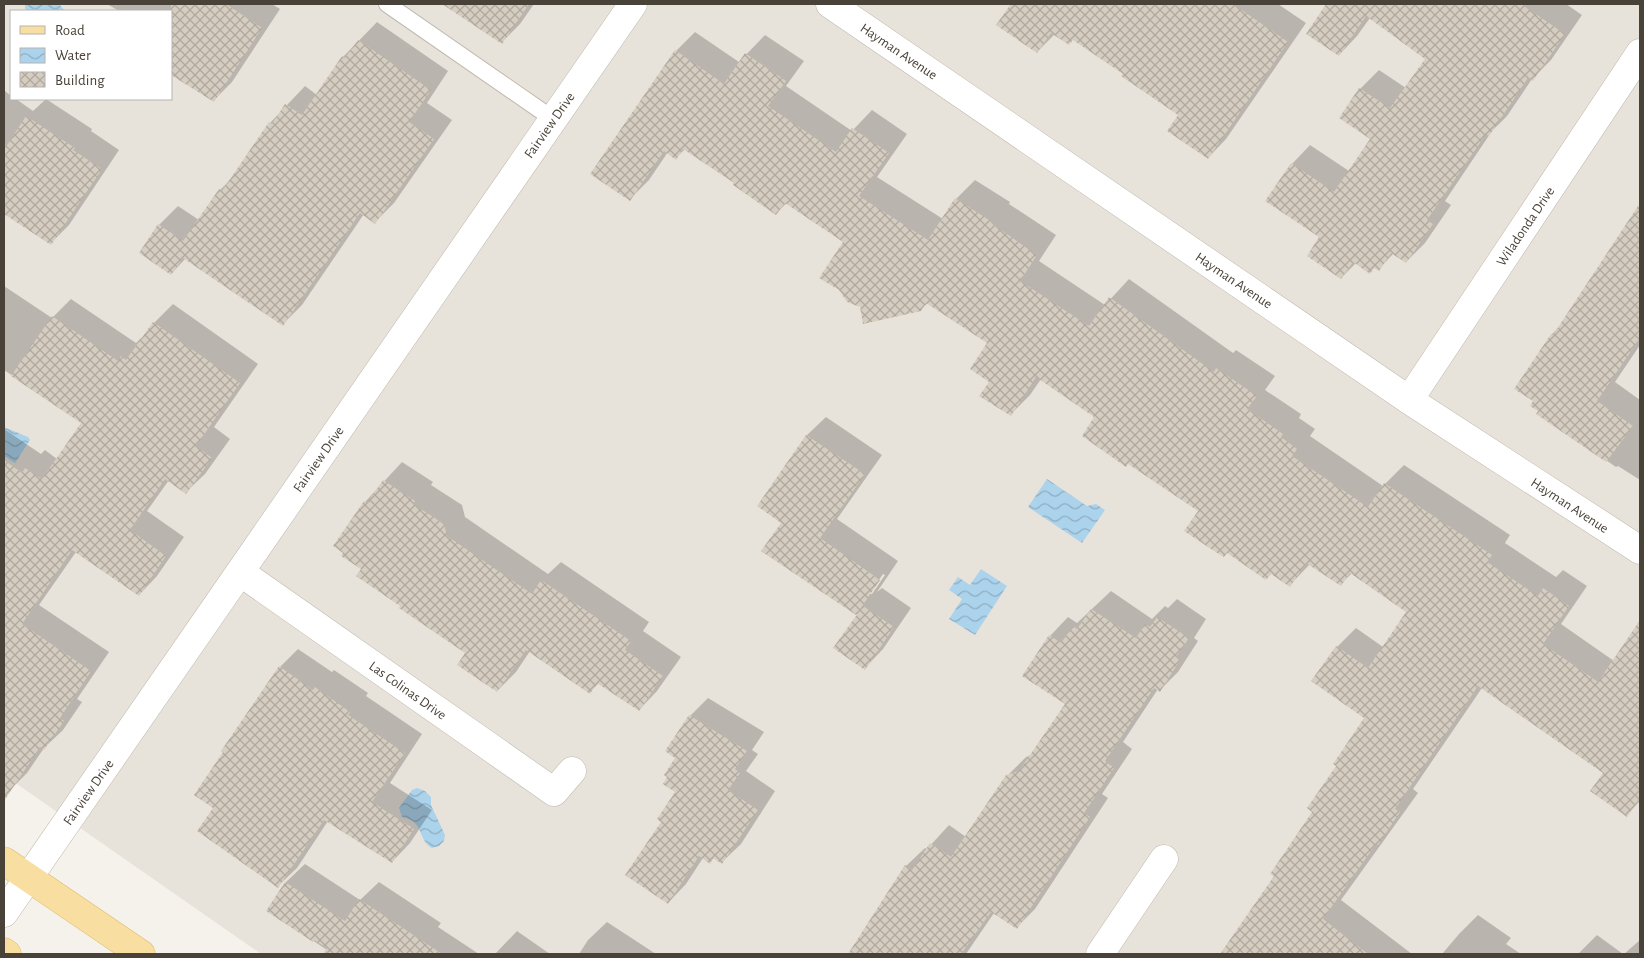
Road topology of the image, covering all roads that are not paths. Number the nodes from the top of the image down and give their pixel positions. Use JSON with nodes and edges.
{"nodes":[{"id":1,"x":387,"y":4,"type":"edge"},
{"id":2,"x":633,"y":4,"type":"edge"},
{"id":3,"x":830,"y":4,"type":"edge"},
{"id":4,"x":1640,"y":53,"type":"edge"},
{"id":5,"x":553,"y":119,"type":"junction"},
{"id":6,"x":1409,"y":400,"type":"junction"},
{"id":7,"x":1640,"y":550,"type":"edge"},
{"id":8,"x":240,"y":572,"type":"junction"},
{"id":9,"x":572,"y":771,"type":"dead end"},
{"id":10,"x":1164,"y":859,"type":"dead end"},
{"id":11,"x":4,"y":861,"type":"edge"},
{"id":12,"x":28,"y":878,"type":"junction"},
{"id":13,"x":4,"y":913,"type":"edge"},
{"id":14,"x":140,"y":954,"type":"edge"},
{"id":15,"x":1100,"y":954,"type":"edge"}],
"edges":[{"from":1,"to":5,"type":"lane"},
{"from":2,"to":5,"type":"street","name":"Fairview Drive"},
{"from":3,"to":6,"type":"street","name":"Hayman Avenue"},
{"from":4,"to":6,"type":"street","name":"Wiladonda Drive"},
{"from":5,"to":8,"type":"street","name":"Fairview Drive"},
{"from":6,"to":7,"type":"street","name":"Hayman Avenue"},
{"from":8,"to":9,"type":"street","name":"Las Colinas Drive"},
{"from":8,"to":12,"type":"street","name":"Fairview Drive"},
{"from":10,"to":15,"type":"street"},
{"from":11,"to":12,"type":"main road"},
{"from":12,"to":13,"type":"street","name":"Fairview Drive"},
{"from":12,"to":14,"type":"main road"}]}
